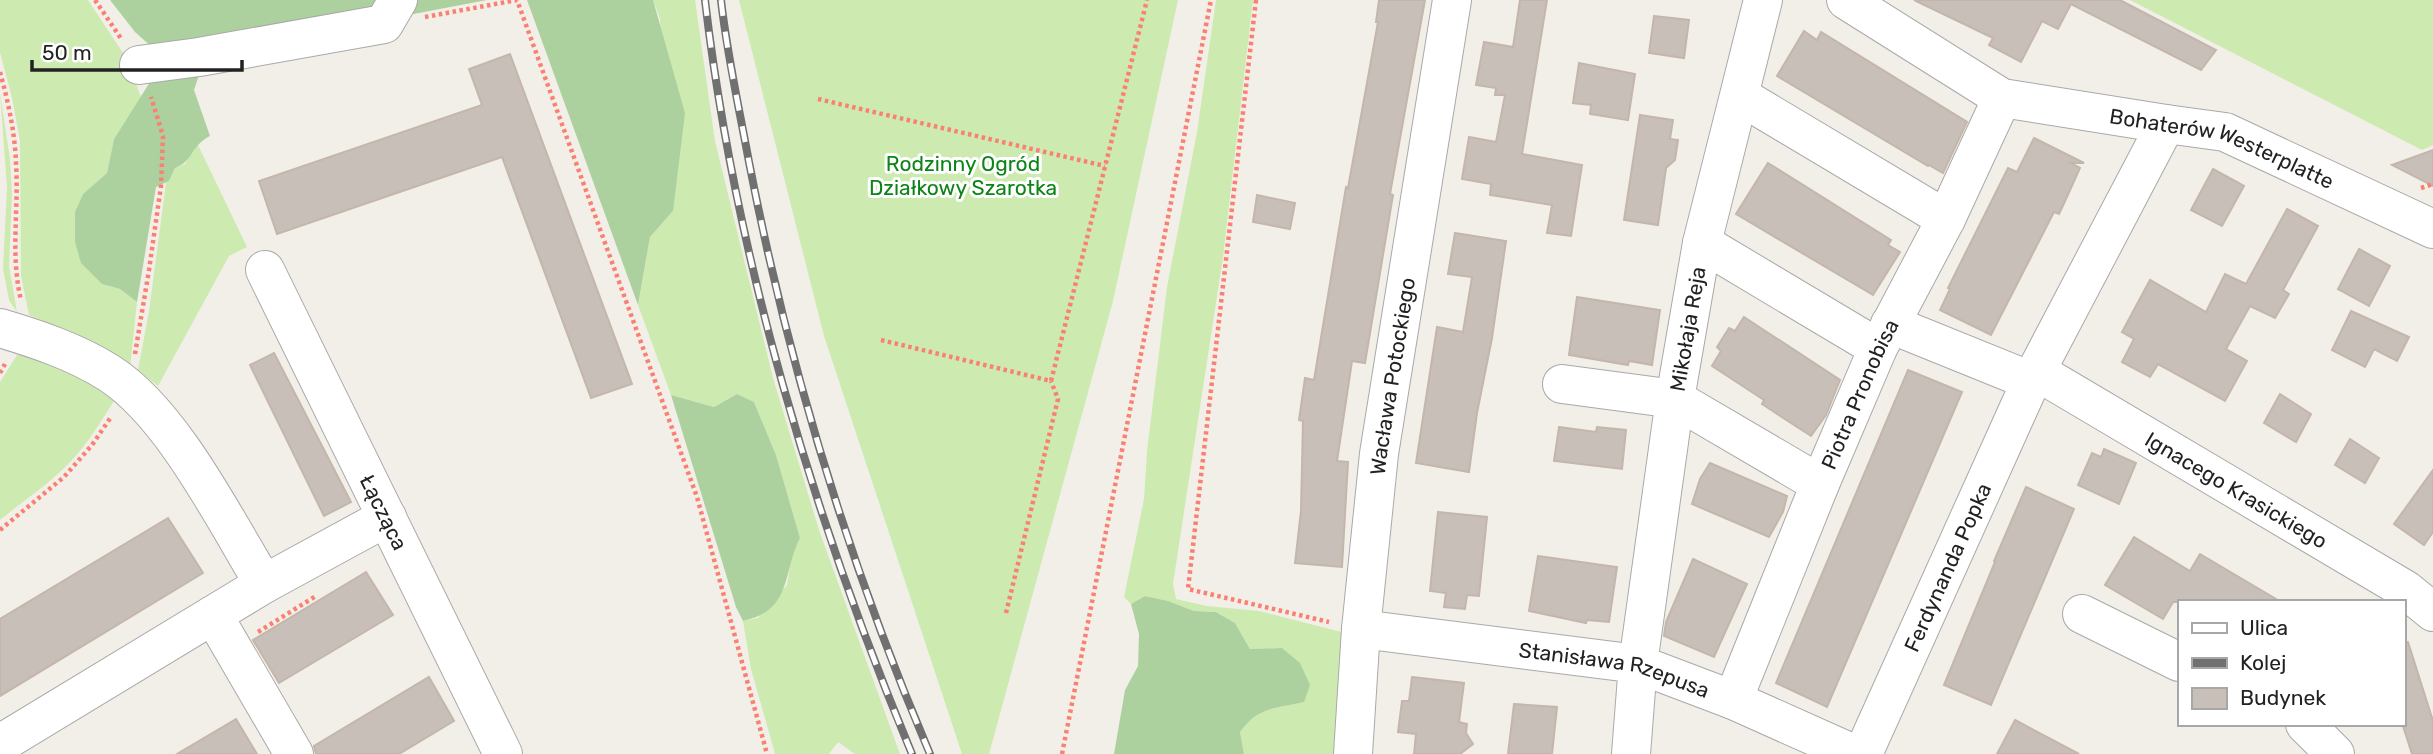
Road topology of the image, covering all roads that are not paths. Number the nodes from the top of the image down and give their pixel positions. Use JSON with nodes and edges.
{"nodes":[{"id":1,"x":1452,"y":0,"type":"edge"},
{"id":2,"x":1763,"y":0,"type":"edge"},
{"id":3,"x":1846,"y":0,"type":"edge"},
{"id":4,"x":391,"y":12,"type":"edge"},
{"id":5,"x":139,"y":65,"type":"road end"},
{"id":6,"x":1741,"y":96,"type":"junction"},
{"id":7,"x":2003,"y":98,"type":"junction"},
{"id":8,"x":2166,"y":124,"type":"junction"},
{"id":9,"x":1946,"y":219,"type":"junction"},
{"id":10,"x":2433,"y":229,"type":"edge"},
{"id":11,"x":1702,"y":243,"type":"junction"},
{"id":12,"x":265,"y":270,"type":"dead end"},
{"id":13,"x":9,"y":330,"type":"edge"},
{"id":14,"x":1884,"y":336,"type":"junction"},
{"id":15,"x":2033,"y":376,"type":"junction"},
{"id":16,"x":1562,"y":384,"type":"dead end"},
{"id":17,"x":1675,"y":399,"type":"junction"},
{"id":18,"x":1820,"y":484,"type":"junction"},
{"id":19,"x":387,"y":517,"type":"junction"},
{"id":20,"x":264,"y":584,"type":"junction"},
{"id":21,"x":2412,"y":601,"type":"edge"},
{"id":22,"x":2082,"y":614,"type":"dead end"},
{"id":23,"x":213,"y":615,"type":"junction"},
{"id":24,"x":1361,"y":629,"type":"junction"},
{"id":25,"x":2178,"y":662,"type":"edge"},
{"id":26,"x":1639,"y":664,"type":"junction"},
{"id":27,"x":1733,"y":700,"type":"junction"},
{"id":28,"x":2308,"y":726,"type":"edge"},
{"id":29,"x":0,"y":744,"type":"edge"},
{"id":30,"x":294,"y":754,"type":"edge"},
{"id":31,"x":503,"y":754,"type":"edge"},
{"id":32,"x":1353,"y":754,"type":"edge"},
{"id":33,"x":1631,"y":754,"type":"edge"},
{"id":34,"x":1854,"y":754,"type":"edge"},
{"id":35,"x":1863,"y":754,"type":"edge"},
{"id":36,"x":2335,"y":754,"type":"edge"}],
"edges":[{"from":1,"to":24,"type":"street","name":"Wacława Potockiego"},
{"from":2,"to":6,"type":"street","name":"Mikołaja Reja"},
{"from":3,"to":7,"type":"street"},
{"from":4,"to":5,"type":"street"},
{"from":6,"to":9,"type":"street"},
{"from":6,"to":11,"type":"street","name":"Mikołaja Reja"},
{"from":7,"to":8,"type":"street","name":"Bohaterów Westerplatte"},
{"from":7,"to":9,"type":"street","name":"Piotra Pronobisa"},
{"from":8,"to":10,"type":"street","name":"Bohaterów Westerplatte"},
{"from":8,"to":15,"type":"street","name":"Ferdynanda Popka"},
{"from":9,"to":14,"type":"street","name":"Piotra Pronobisa"},
{"from":11,"to":14,"type":"street","name":"Ignacego Krasickiego"},
{"from":11,"to":17,"type":"street","name":"Mikołaja Reja"},
{"from":12,"to":19,"type":"street","name":"Łącząca"},
{"from":13,"to":20,"type":"street"},
{"from":14,"to":15,"type":"street","name":"Ignacego Krasickiego"},
{"from":14,"to":18,"type":"street","name":"Piotra Pronobisa"},
{"from":15,"to":21,"type":"street","name":"Ignacego Krasickiego"},
{"from":15,"to":35,"type":"street","name":"Ferdynanda Popka"},
{"from":16,"to":17,"type":"street"},
{"from":17,"to":18,"type":"street"},
{"from":17,"to":26,"type":"street","name":"Mikołaja Reja"},
{"from":18,"to":27,"type":"street","name":"Piotra Pronobisa"},
{"from":19,"to":20,"type":"street"},
{"from":19,"to":31,"type":"street","name":"Łącząca"},
{"from":20,"to":23,"type":"street"},
{"from":22,"to":25,"type":"street"},
{"from":23,"to":29,"type":"street"},
{"from":23,"to":30,"type":"street"},
{"from":24,"to":26,"type":"street","name":"Stanisława Rzepusa"},
{"from":24,"to":32,"type":"street","name":"Wacława Potockiego"},
{"from":26,"to":27,"type":"street","name":"Stanisława Rzepusa"},
{"from":26,"to":33,"type":"street","name":"Mikołaja Reja"},
{"from":27,"to":34,"type":"street","name":"Stanisława Rzepusa"},
{"from":28,"to":36,"type":"street"}]}
